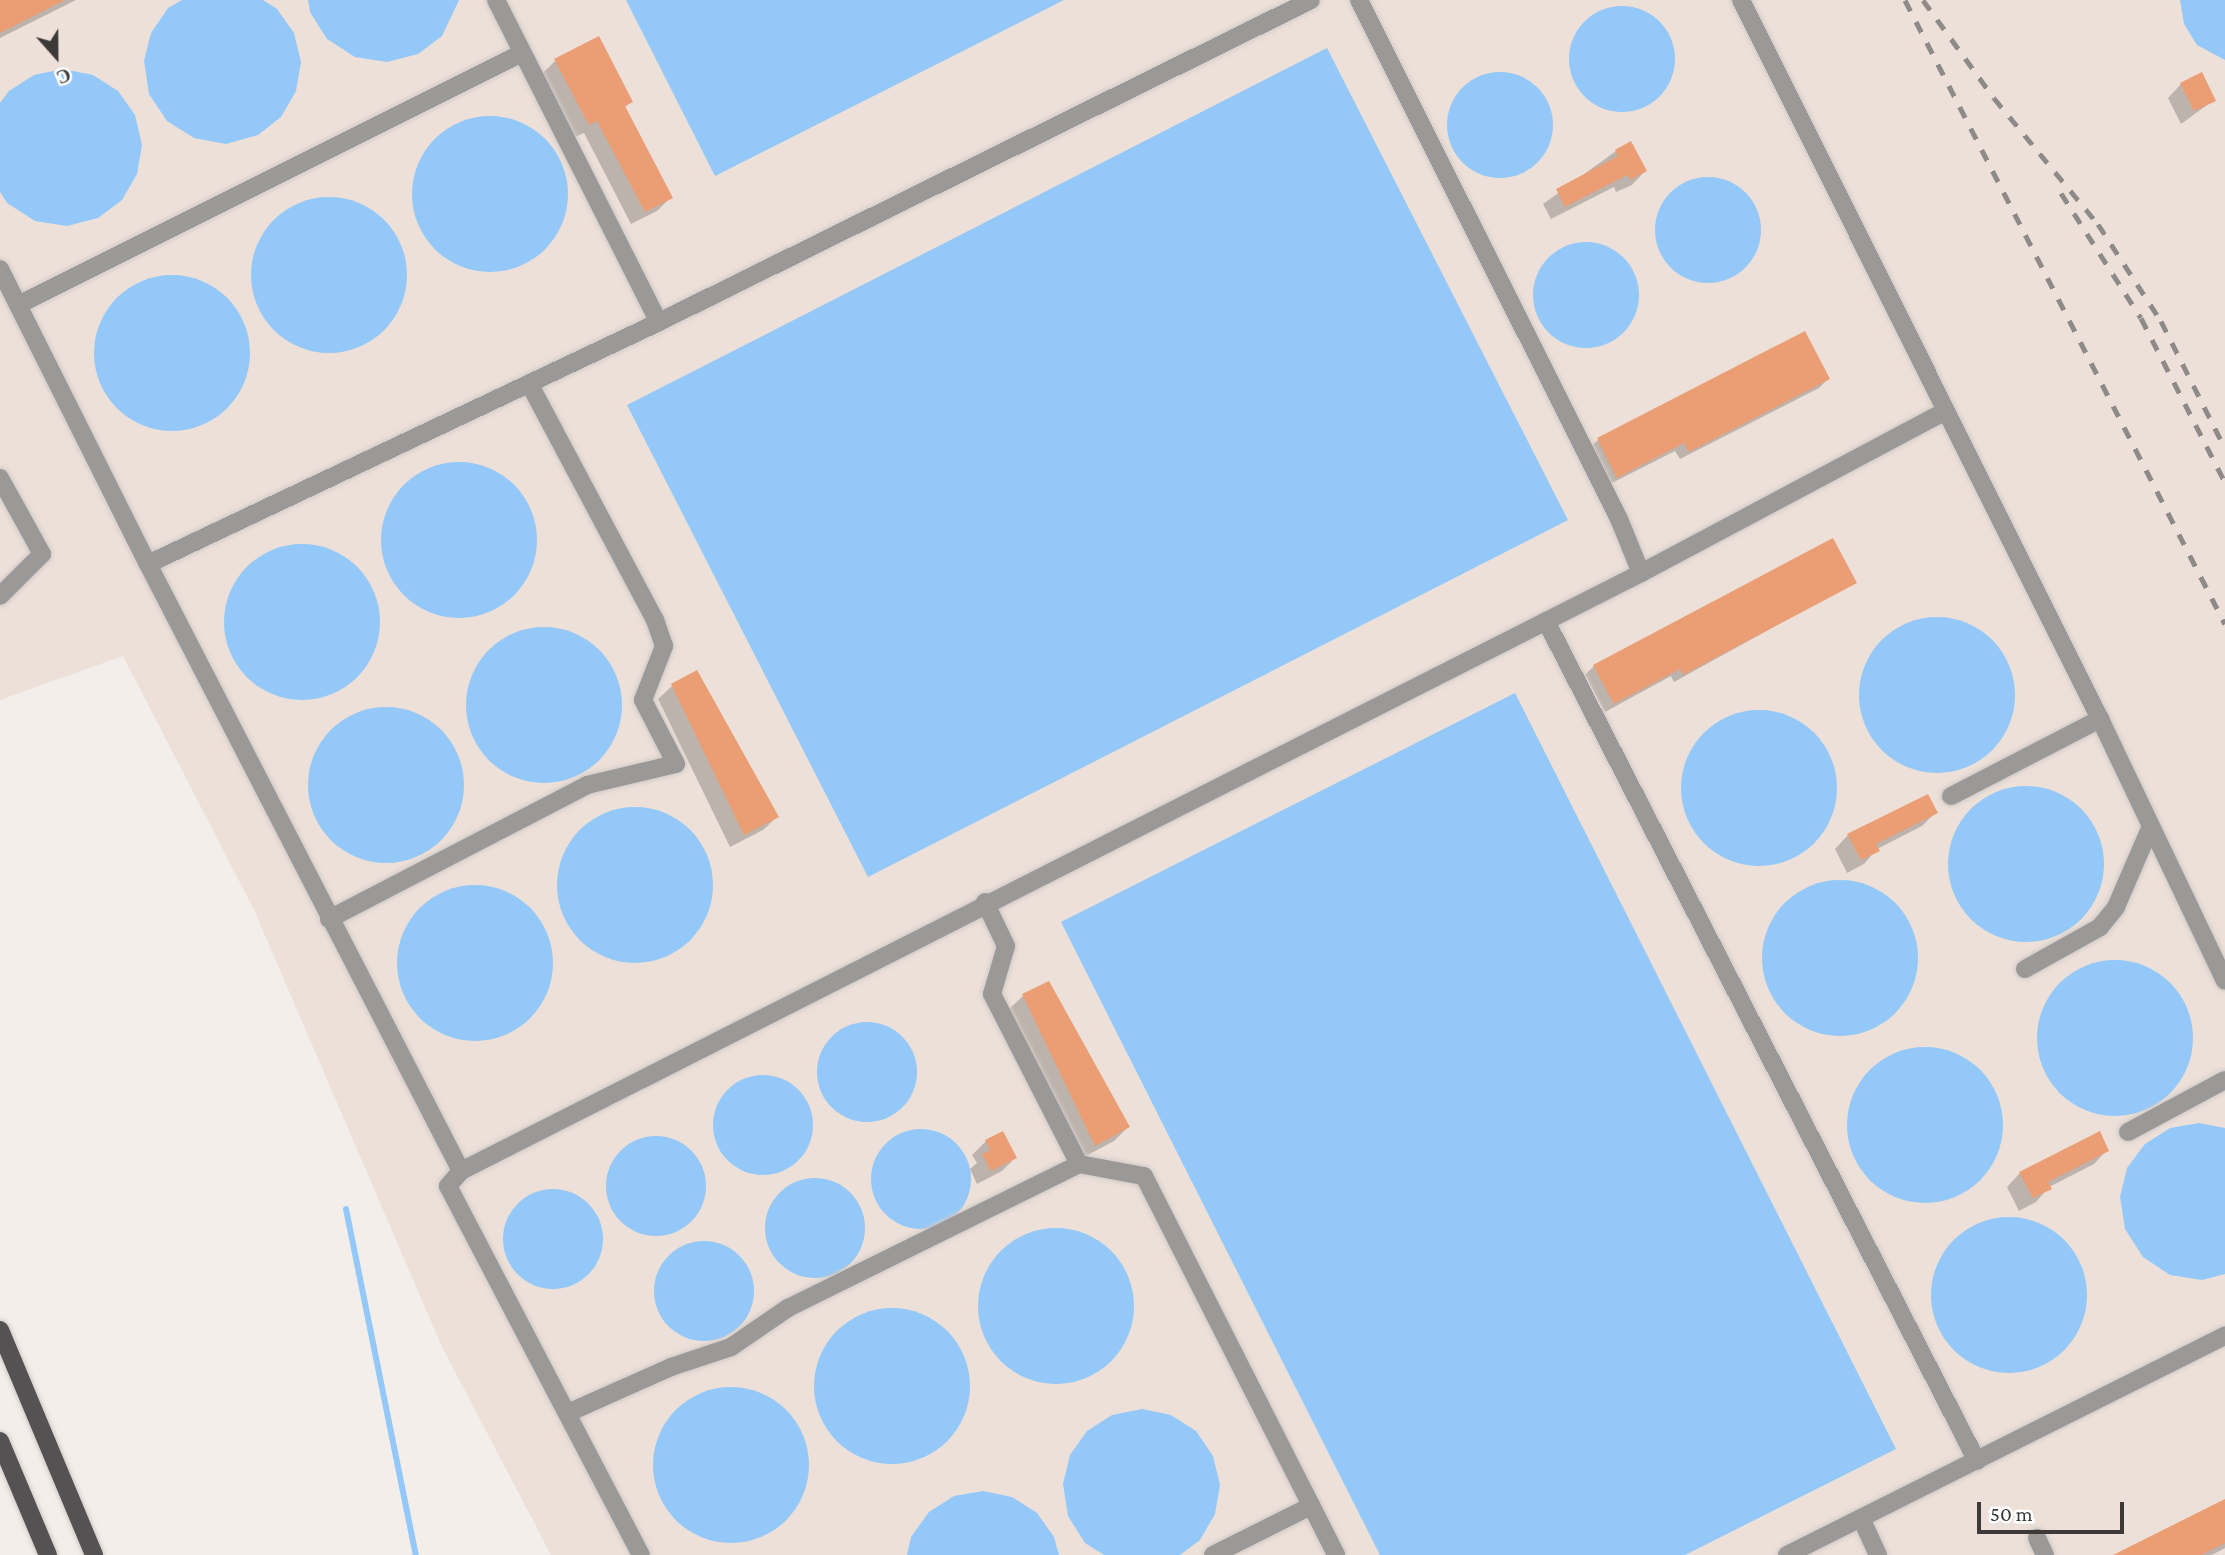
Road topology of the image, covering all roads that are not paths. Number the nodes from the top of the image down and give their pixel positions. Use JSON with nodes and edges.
{"nodes":[{"id":1,"x":496,"y":0,"type":"edge"},
{"id":2,"x":1311,"y":0,"type":"edge"},
{"id":3,"x":1359,"y":0,"type":"edge"},
{"id":4,"x":1741,"y":0,"type":"edge"},
{"id":5,"x":523,"y":53,"type":"junction"},
{"id":6,"x":0,"y":269,"type":"edge"},
{"id":7,"x":18,"y":305,"type":"junction"},
{"id":8,"x":659,"y":322,"type":"junction"},
{"id":9,"x":529,"y":383,"type":"junction"},
{"id":10,"x":1944,"y":412,"type":"junction"},
{"id":11,"x":0,"y":478,"type":"edge"},
{"id":12,"x":148,"y":564,"type":"junction"},
{"id":13,"x":1641,"y":573,"type":"junction"},
{"id":14,"x":0,"y":596,"type":"edge"},
{"id":15,"x":1546,"y":621,"type":"junction"},
{"id":16,"x":2100,"y":719,"type":"junction"},
{"id":17,"x":1951,"y":796,"type":"dead end"},
{"id":18,"x":2151,"y":826,"type":"junction"},
{"id":19,"x":985,"y":902,"type":"junction"},
{"id":20,"x":329,"y":919,"type":"junction"},
{"id":21,"x":2025,"y":969,"type":"dead end"},
{"id":22,"x":2225,"y":981,"type":"edge"},
{"id":23,"x":2225,"y":1080,"type":"edge"},
{"id":24,"x":2128,"y":1132,"type":"dead end"},
{"id":25,"x":1079,"y":1164,"type":"junction"},
{"id":26,"x":461,"y":1171,"type":"junction"},
{"id":27,"x":0,"y":1330,"type":"edge"},
{"id":28,"x":2225,"y":1336,"type":"edge"},
{"id":29,"x":570,"y":1412,"type":"junction"},
{"id":30,"x":0,"y":1441,"type":"edge"},
{"id":31,"x":1977,"y":1461,"type":"junction"},
{"id":32,"x":1311,"y":1506,"type":"junction"},
{"id":33,"x":1861,"y":1518,"type":"junction"},
{"id":34,"x":2037,"y":1538,"type":"dead end"},
{"id":35,"x":48,"y":1555,"type":"edge"},
{"id":36,"x":94,"y":1555,"type":"edge"},
{"id":37,"x":641,"y":1555,"type":"edge"},
{"id":38,"x":1213,"y":1555,"type":"edge"},
{"id":39,"x":1336,"y":1555,"type":"edge"},
{"id":40,"x":1787,"y":1555,"type":"edge"},
{"id":41,"x":1878,"y":1555,"type":"edge"},
{"id":42,"x":2045,"y":1555,"type":"edge"}],
"edges":[{"from":1,"to":5,"type":"lane"},
{"from":2,"to":8,"type":"lane"},
{"from":3,"to":13,"type":"lane"},
{"from":4,"to":10,"type":"lane"},
{"from":5,"to":7,"type":"lane"},
{"from":5,"to":8,"type":"lane"},
{"from":6,"to":7,"type":"lane"},
{"from":7,"to":12,"type":"lane"},
{"from":8,"to":9,"type":"lane"},
{"from":9,"to":12,"type":"lane"},
{"from":9,"to":20,"type":"lane"},
{"from":10,"to":13,"type":"lane"},
{"from":10,"to":16,"type":"lane"},
{"from":11,"to":14,"type":"lane"},
{"from":12,"to":20,"type":"lane"},
{"from":13,"to":15,"type":"lane"},
{"from":15,"to":19,"type":"lane"},
{"from":15,"to":31,"type":"lane"},
{"from":16,"to":17,"type":"lane"},
{"from":16,"to":18,"type":"lane"},
{"from":18,"to":21,"type":"lane"},
{"from":18,"to":22,"type":"lane"},
{"from":19,"to":25,"type":"lane"},
{"from":19,"to":26,"type":"lane"},
{"from":20,"to":26,"type":"lane"},
{"from":23,"to":24,"type":"lane"},
{"from":25,"to":29,"type":"lane"},
{"from":25,"to":32,"type":"lane"},
{"from":26,"to":29,"type":"lane"},
{"from":27,"to":36,"type":"main road"},
{"from":28,"to":31,"type":"lane"},
{"from":29,"to":37,"type":"lane"},
{"from":30,"to":35,"type":"main road"},
{"from":31,"to":33,"type":"lane"},
{"from":32,"to":38,"type":"lane"},
{"from":32,"to":39,"type":"lane"},
{"from":33,"to":40,"type":"lane"},
{"from":33,"to":41,"type":"lane"},
{"from":34,"to":42,"type":"lane"}]}
